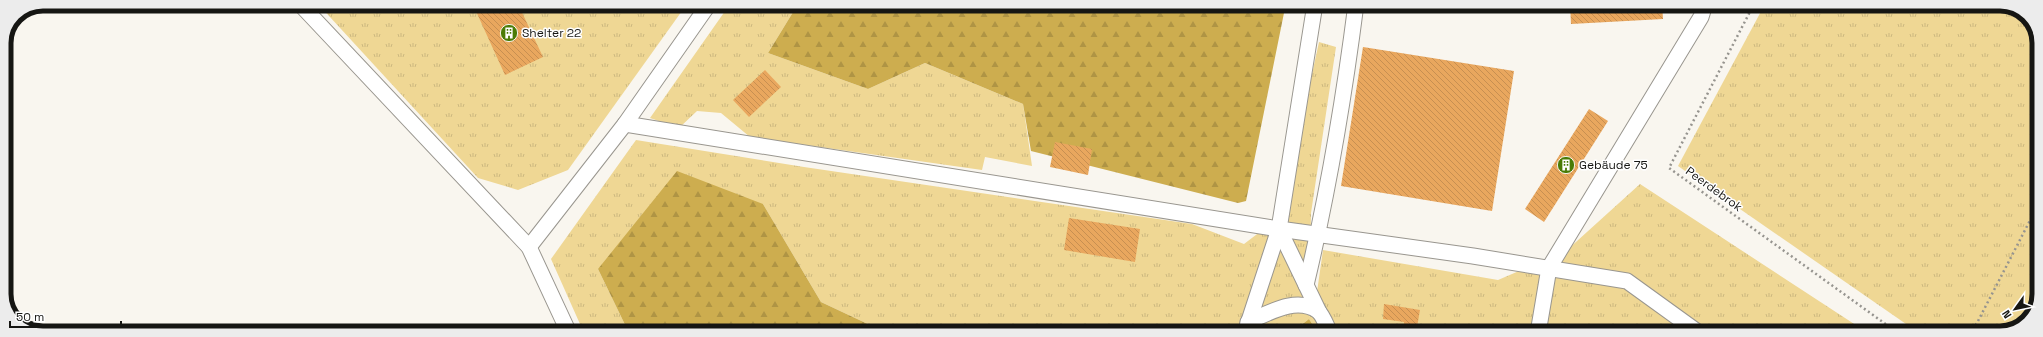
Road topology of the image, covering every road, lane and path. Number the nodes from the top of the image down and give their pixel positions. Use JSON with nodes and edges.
{"nodes":[{"id":1,"x":307,"y":11,"type":"edge"},
{"id":2,"x":704,"y":11,"type":"edge"},
{"id":3,"x":1314,"y":11,"type":"edge"},
{"id":4,"x":1355,"y":11,"type":"edge"},
{"id":5,"x":1703,"y":11,"type":"edge"},
{"id":6,"x":1750,"y":11,"type":"edge"},
{"id":7,"x":625,"y":124,"type":"junction"},
{"id":8,"x":2032,"y":216,"type":"edge"},
{"id":9,"x":1279,"y":229,"type":"junction"},
{"id":10,"x":1318,"y":234,"type":"junction"},
{"id":11,"x":530,"y":247,"type":"junction"},
{"id":12,"x":1549,"y":268,"type":"junction"},
{"id":13,"x":1306,"y":285,"type":"junction"},
{"id":14,"x":1319,"y":312,"type":"junction"},
{"id":15,"x":566,"y":326,"type":"edge"},
{"id":16,"x":1246,"y":326,"type":"edge"},
{"id":17,"x":1248,"y":326,"type":"edge"},
{"id":18,"x":1326,"y":326,"type":"edge"},
{"id":19,"x":1539,"y":326,"type":"edge"},
{"id":20,"x":1689,"y":326,"type":"edge"},
{"id":21,"x":1888,"y":326,"type":"edge"},
{"id":22,"x":1975,"y":326,"type":"edge"}],
"edges":[{"from":1,"to":11,"type":"lane"},
{"from":2,"to":7,"type":"lane"},
{"from":3,"to":9,"type":"lane"},
{"from":4,"to":10,"type":"lane"},
{"from":5,"to":12,"type":"lane"},
{"from":6,"to":21,"type":"path","name":"Peerdebrok"},
{"from":7,"to":9,"type":"lane"},
{"from":7,"to":11,"type":"lane"},
{"from":8,"to":22,"type":"path"},
{"from":9,"to":10,"type":"lane"},
{"from":9,"to":13,"type":"lane"},
{"from":9,"to":16,"type":"lane"},
{"from":10,"to":12,"type":"lane"},
{"from":10,"to":13,"type":"lane"},
{"from":11,"to":15,"type":"lane"},
{"from":12,"to":19,"type":"lane"},
{"from":12,"to":20,"type":"lane"},
{"from":13,"to":14,"type":"lane"},
{"from":14,"to":17,"type":"lane"},
{"from":14,"to":18,"type":"lane"}]}
